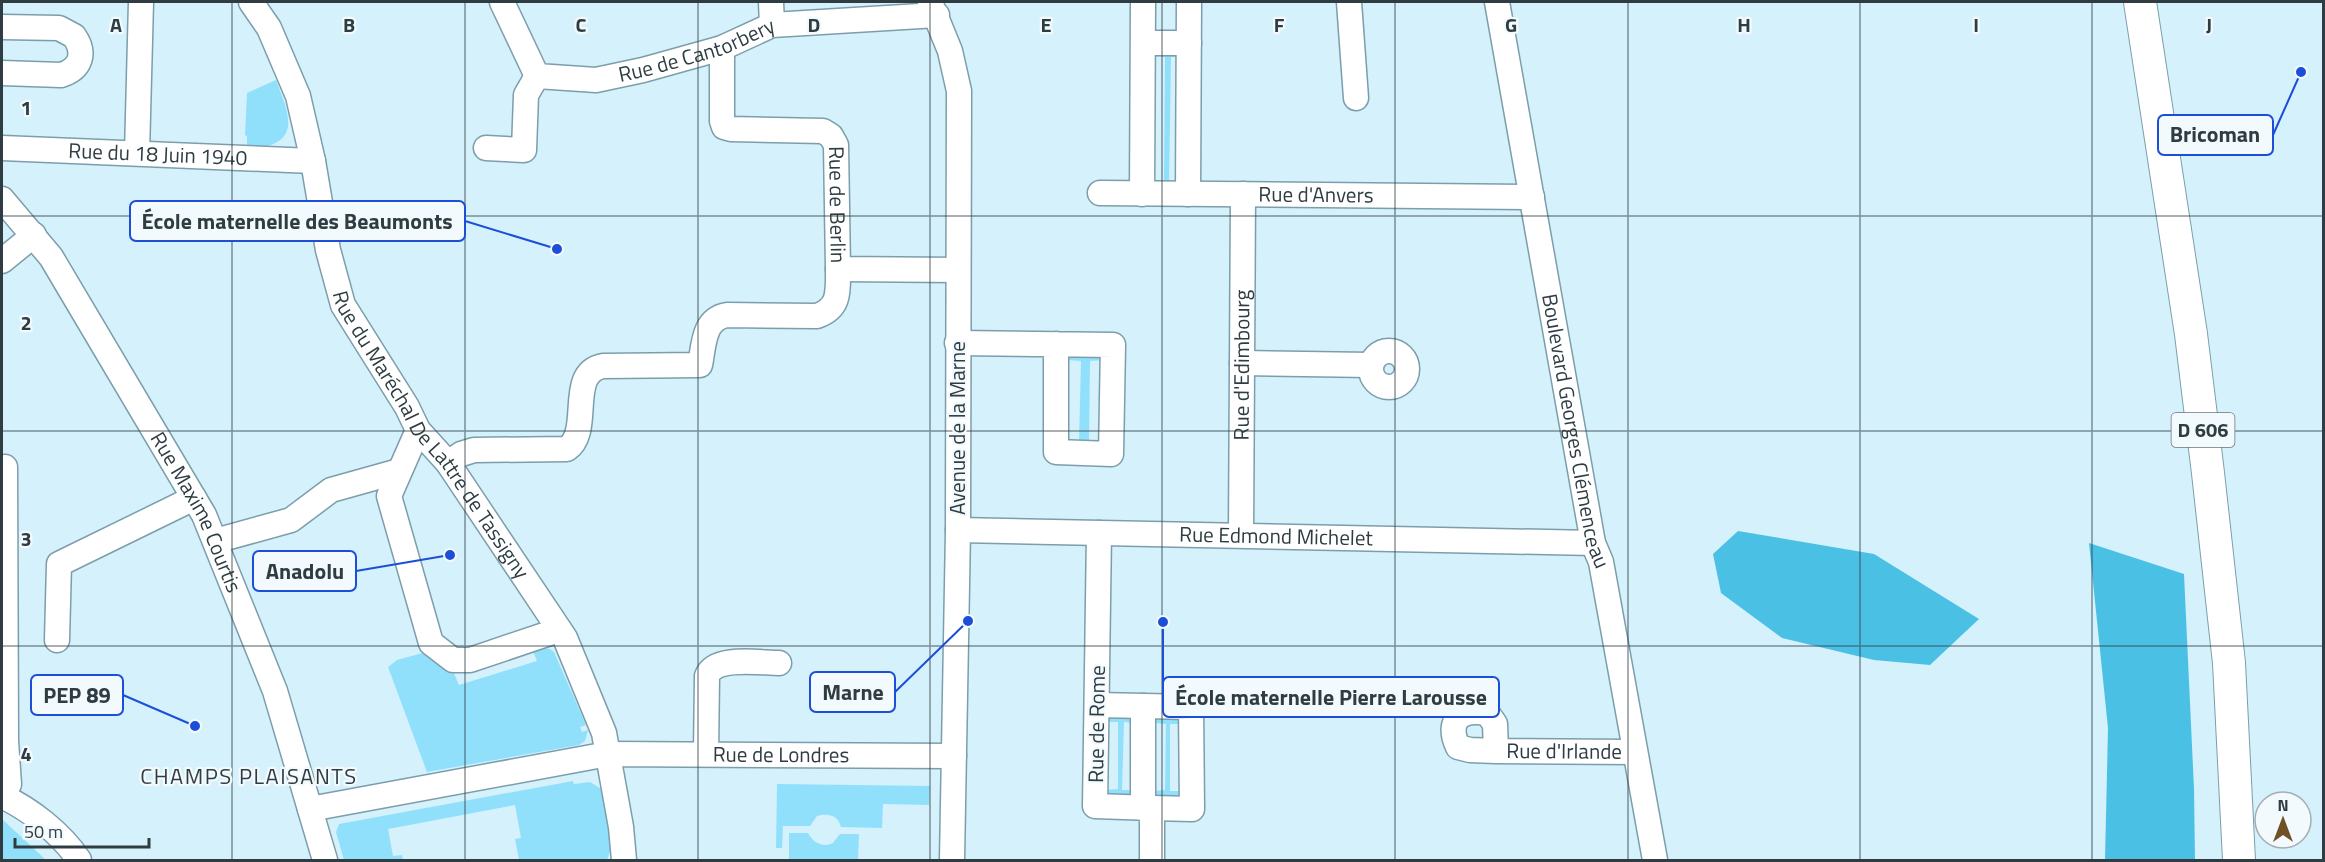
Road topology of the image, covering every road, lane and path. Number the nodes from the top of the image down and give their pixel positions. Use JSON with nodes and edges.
{"nodes":[{"id":1,"x":141,"y":2,"type":"edge"},
{"id":2,"x":251,"y":2,"type":"edge"},
{"id":3,"x":502,"y":2,"type":"edge"},
{"id":4,"x":1143,"y":2,"type":"edge"},
{"id":5,"x":1189,"y":2,"type":"edge"},
{"id":6,"x":1349,"y":2,"type":"edge"},
{"id":7,"x":1497,"y":2,"type":"edge"},
{"id":8,"x":2140,"y":2,"type":"edge"},
{"id":9,"x":934,"y":8,"type":"edge"},
{"id":10,"x":771,"y":13,"type":"edge"},
{"id":11,"x":2,"y":27,"type":"edge"},
{"id":12,"x":1144,"y":43,"type":"junction"},
{"id":13,"x":1189,"y":43,"type":"junction"},
{"id":14,"x":722,"y":48,"type":"junction"},
{"id":15,"x":2,"y":73,"type":"edge"},
{"id":16,"x":536,"y":77,"type":"junction"},
{"id":17,"x":1356,"y":98,"type":"dead end"},
{"id":18,"x":2,"y":148,"type":"edge"},
{"id":19,"x":486,"y":148,"type":"dead end"},
{"id":20,"x":138,"y":153,"type":"junction"},
{"id":21,"x":313,"y":160,"type":"junction"},
{"id":22,"x":1100,"y":193,"type":"dead end"},
{"id":23,"x":1142,"y":194,"type":"junction"},
{"id":24,"x":1188,"y":194,"type":"junction"},
{"id":25,"x":1243,"y":194,"type":"junction"},
{"id":26,"x":1532,"y":197,"type":"junction"},
{"id":27,"x":2,"y":199,"type":"edge"},
{"id":28,"x":34,"y":235,"type":"junction"},
{"id":29,"x":2,"y":261,"type":"edge"},
{"id":30,"x":838,"y":269,"type":"junction"},
{"id":31,"x":958,"y":270,"type":"junction"},
{"id":32,"x":957,"y":343,"type":"junction"},
{"id":33,"x":1056,"y":344,"type":"junction"},
{"id":34,"x":1242,"y":363,"type":"junction"},
{"id":35,"x":1371,"y":365,"type":"dead end"},
{"id":36,"x":418,"y":430,"type":"junction"},
{"id":37,"x":448,"y":463,"type":"junction"},
{"id":38,"x":5,"y":467,"type":"dead end"},
{"id":39,"x":399,"y":471,"type":"junction"},
{"id":40,"x":194,"y":498,"type":"junction"},
{"id":41,"x":958,"y":530,"type":"junction"},
{"id":42,"x":1099,"y":533,"type":"junction"},
{"id":43,"x":1241,"y":535,"type":"junction"},
{"id":44,"x":215,"y":541,"type":"junction"},
{"id":45,"x":1593,"y":543,"type":"junction"},
{"id":46,"x":559,"y":630,"type":"junction"},
{"id":47,"x":57,"y":640,"type":"dead end"},
{"id":48,"x":779,"y":663,"type":"dead end"},
{"id":49,"x":1097,"y":705,"type":"junction"},
{"id":50,"x":1143,"y":706,"type":"junction"},
{"id":51,"x":1496,"y":751,"type":"dead end"},
{"id":52,"x":1634,"y":752,"type":"junction"},
{"id":53,"x":608,"y":754,"type":"junction"},
{"id":54,"x":706,"y":754,"type":"junction"},
{"id":55,"x":954,"y":756,"type":"junction"},
{"id":56,"x":2,"y":796,"type":"edge"},
{"id":57,"x":1148,"y":808,"type":"junction"},
{"id":58,"x":310,"y":809,"type":"junction"},
{"id":59,"x":79,"y":861,"type":"edge"},
{"id":60,"x":325,"y":861,"type":"edge"},
{"id":61,"x":624,"y":861,"type":"edge"},
{"id":62,"x":952,"y":861,"type":"edge"},
{"id":63,"x":1152,"y":861,"type":"edge"},
{"id":64,"x":1654,"y":861,"type":"edge"},
{"id":65,"x":2239,"y":861,"type":"edge"}],
"edges":[{"from":1,"to":20,"type":"street"},
{"from":2,"to":21,"type":"street","name":"Rue du Maréchal De Lattre de Tassigny"},
{"from":3,"to":16,"type":"street"},
{"from":4,"to":12,"type":"street"},
{"from":5,"to":13,"type":"street"},
{"from":6,"to":17,"type":"street"},
{"from":7,"to":26,"type":"street","name":"Boulevard Georges Clémenceau"},
{"from":8,"to":65,"type":"main road","number":"D 606"},
{"from":9,"to":10,"type":"street","name":"Rue de Cantorbery"},
{"from":9,"to":31,"type":"street","name":"Avenue de la Marne"},
{"from":10,"to":14,"type":"street","name":"Rue de Cantorbery"},
{"from":11,"to":15,"type":"street"},
{"from":12,"to":13,"type":"street"},
{"from":12,"to":23,"type":"street"},
{"from":13,"to":24,"type":"street"},
{"from":14,"to":16,"type":"street","name":"Rue de Cantorbery"},
{"from":14,"to":30,"type":"street","name":"Rue de Berlin"},
{"from":16,"to":19,"type":"street"},
{"from":18,"to":20,"type":"street","name":"Rue du 18 Juin 1940"},
{"from":20,"to":21,"type":"street","name":"Rue du 18 Juin 1940"},
{"from":21,"to":36,"type":"street","name":"Rue du Maréchal De Lattre de Tassigny"},
{"from":22,"to":23,"type":"street","name":"Rue d'Anvers"},
{"from":23,"to":24,"type":"street","name":"Rue d'Anvers"},
{"from":24,"to":25,"type":"street","name":"Rue d'Anvers"},
{"from":25,"to":26,"type":"street","name":"Rue d'Anvers"},
{"from":25,"to":34,"type":"street","name":"Rue d'Edimbourg"},
{"from":26,"to":45,"type":"street","name":"Boulevard Georges Clémenceau"},
{"from":27,"to":28,"type":"street","name":"Rue Maxime Courtis"},
{"from":28,"to":29,"type":"street"},
{"from":28,"to":40,"type":"street","name":"Rue Maxime Courtis"},
{"from":30,"to":31,"type":"street","name":"Rue de Berlin"},
{"from":30,"to":37,"type":"street"},
{"from":31,"to":32,"type":"street","name":"Avenue de la Marne"},
{"from":32,"to":33,"type":"street"},
{"from":32,"to":41,"type":"street","name":"Avenue de la Marne"},
{"from":33,"to":33,"type":"street"},
{"from":34,"to":35,"type":"street"},
{"from":34,"to":43,"type":"street","name":"Rue d'Edimbourg"},
{"from":36,"to":37,"type":"street","name":"Rue du Maréchal De Lattre de Tassigny"},
{"from":36,"to":39,"type":"street"},
{"from":37,"to":46,"type":"street","name":"Rue du Maréchal De Lattre de Tassigny"},
{"from":38,"to":56,"type":"street"},
{"from":39,"to":44,"type":"street"},
{"from":39,"to":46,"type":"street"},
{"from":40,"to":44,"type":"street","name":"Rue Maxime Courtis"},
{"from":40,"to":47,"type":"street"},
{"from":41,"to":42,"type":"street","name":"Rue Edmond Michelet"},
{"from":41,"to":55,"type":"street","name":"Avenue de la Marne"},
{"from":42,"to":43,"type":"street","name":"Rue Edmond Michelet"},
{"from":42,"to":49,"type":"street","name":"Rue de Rome"},
{"from":43,"to":45,"type":"street","name":"Rue Edmond Michelet"},
{"from":44,"to":58,"type":"street","name":"Rue Maxime Courtis"},
{"from":45,"to":52,"type":"street","name":"Boulevard Georges Clémenceau"},
{"from":46,"to":53,"type":"street","name":"Rue du Maréchal De Lattre de Tassigny"},
{"from":48,"to":54,"type":"street"},
{"from":49,"to":50,"type":"street"},
{"from":49,"to":57,"type":"street","name":"Rue de Rome"},
{"from":50,"to":57,"type":"street"},
{"from":50,"to":57,"type":"street"},
{"from":51,"to":52,"type":"street","name":"Rue d'Irlande"},
{"from":52,"to":64,"type":"street","name":"Boulevard Georges Clémenceau"},
{"from":53,"to":54,"type":"street","name":"Rue de Londres"},
{"from":53,"to":58,"type":"street","name":"Rue de Londres"},
{"from":53,"to":61,"type":"street","name":"Rue du Maréchal De Lattre de Tassigny"},
{"from":54,"to":55,"type":"street","name":"Rue de Londres"},
{"from":55,"to":62,"type":"street","name":"Avenue de la Marne"},
{"from":56,"to":59,"type":"street"},
{"from":57,"to":63,"type":"street"},
{"from":58,"to":60,"type":"street","name":"Rue Maxime Courtis"}]}
